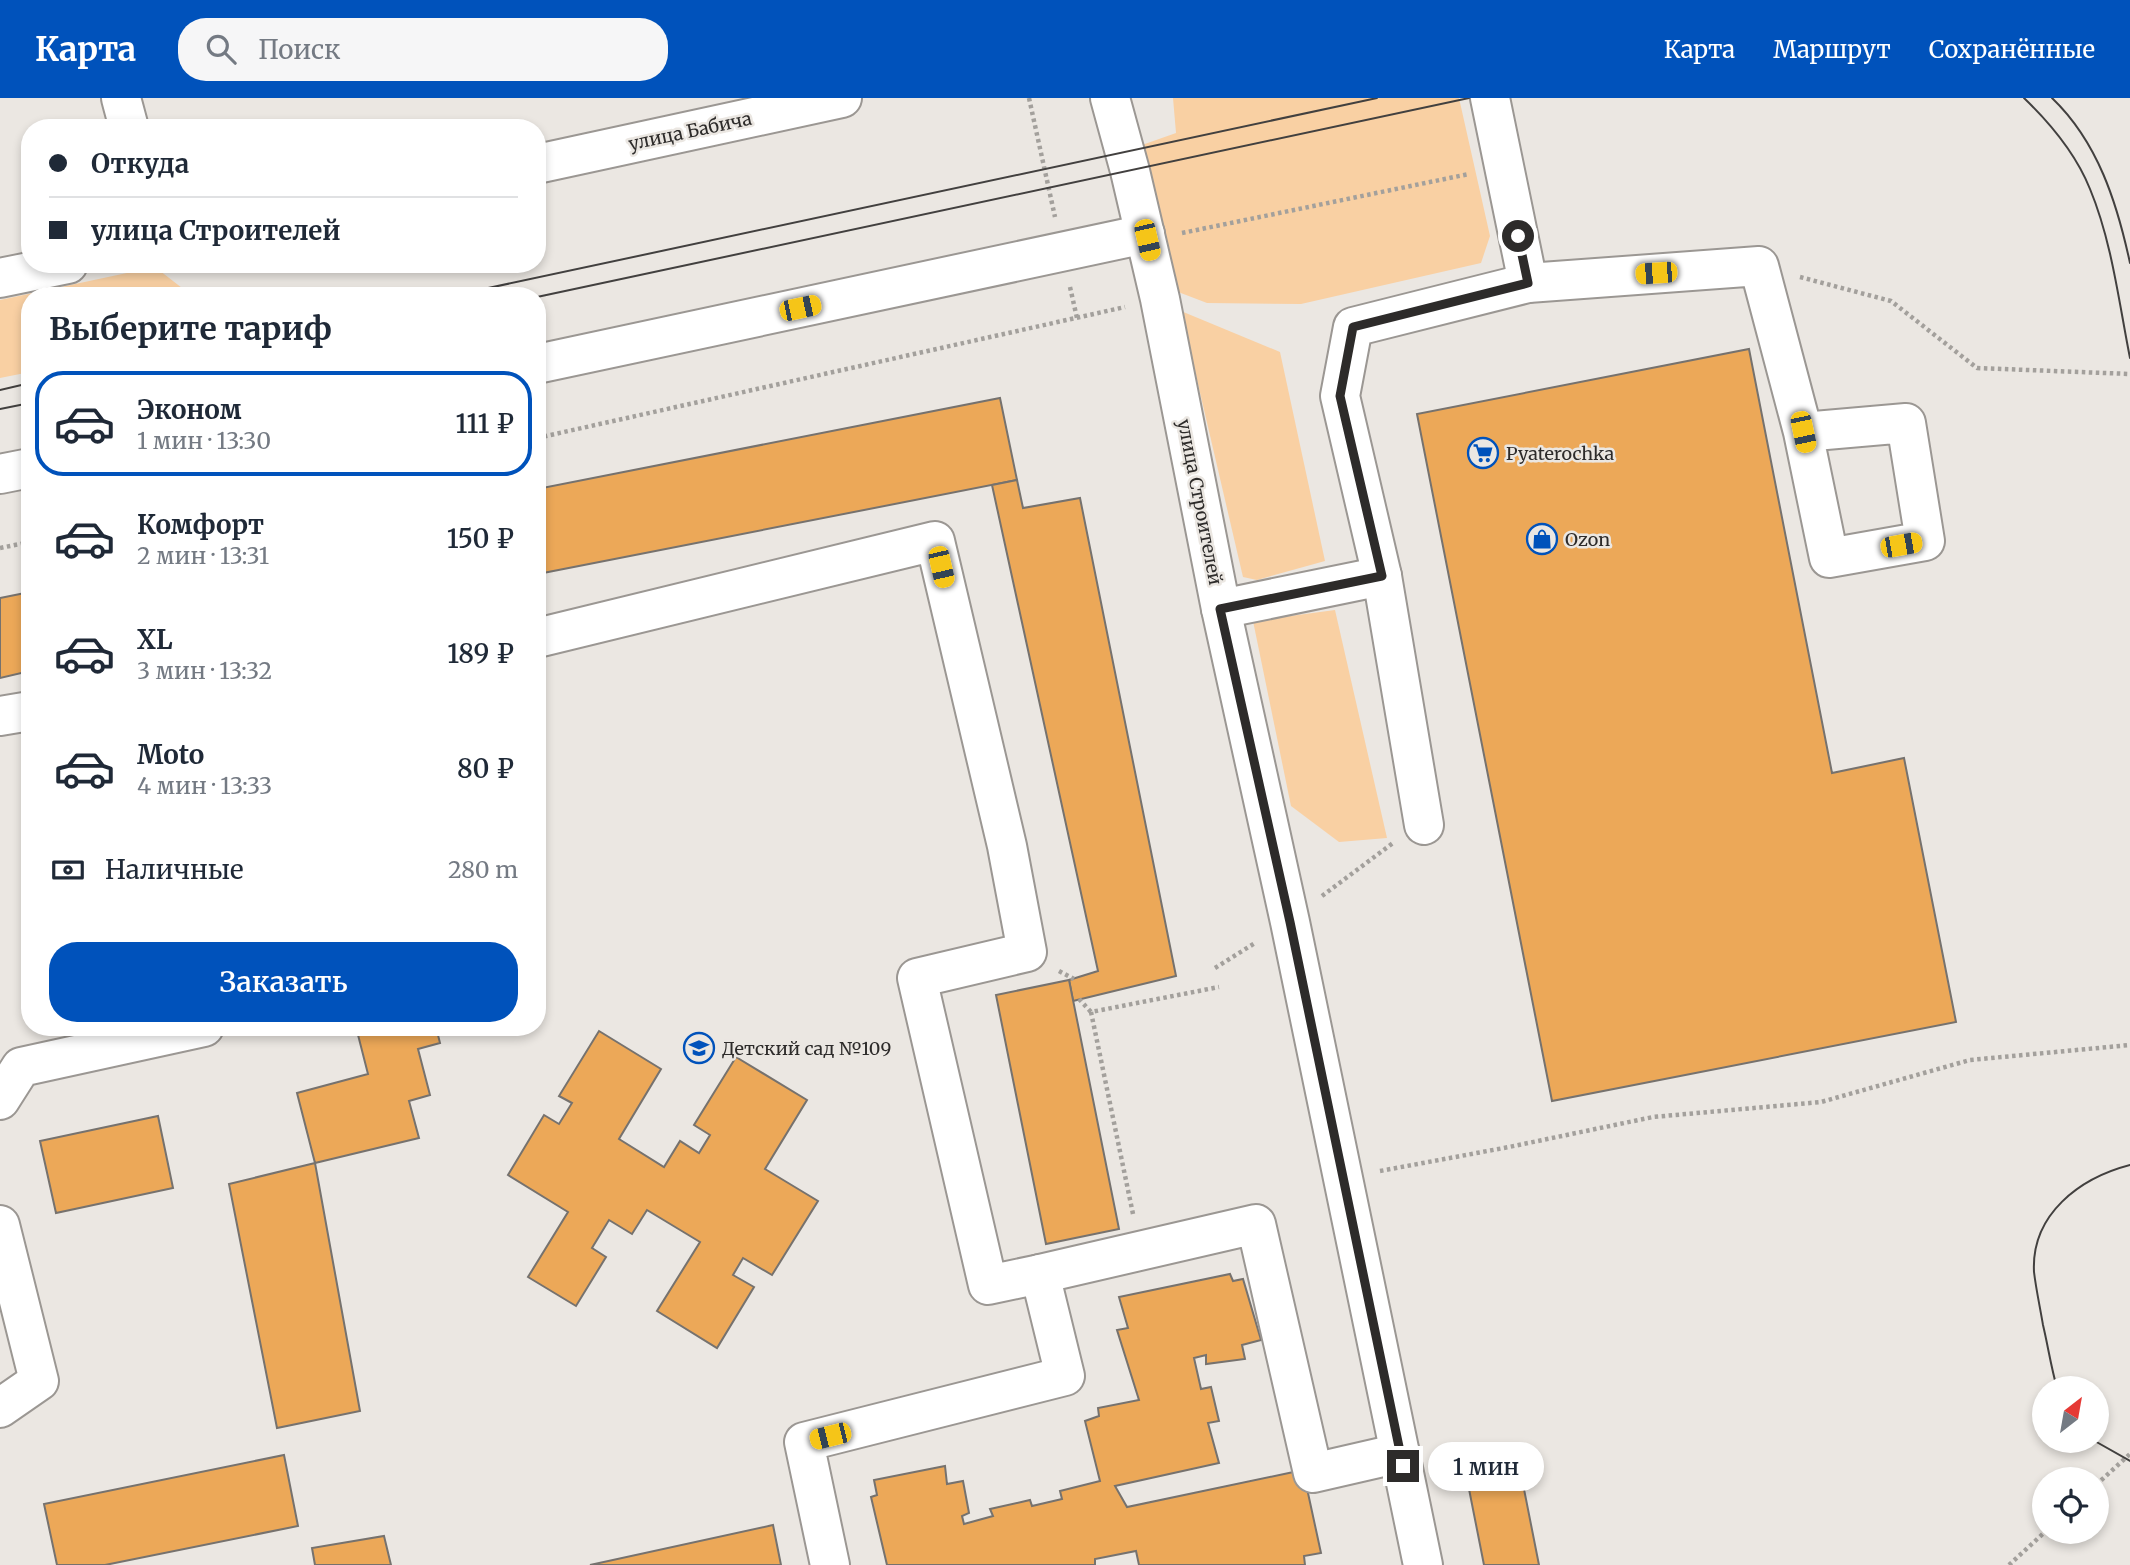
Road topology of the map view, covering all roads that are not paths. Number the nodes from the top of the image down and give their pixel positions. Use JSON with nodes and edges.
{"nodes":[{"id":1,"x":121,"y":98,"type":"edge"},
{"id":2,"x":842,"y":98,"type":"edge"},
{"id":3,"x":1110,"y":98,"type":"edge"},
{"id":4,"x":1490,"y":98,"type":"edge"},
{"id":5,"x":127,"y":119,"type":"edge"},
{"id":6,"x":546,"y":162,"type":"edge"},
{"id":7,"x":1146,"y":237,"type":"junction"},
{"id":8,"x":24,"y":273,"type":"edge"},
{"id":9,"x":0,"y":278,"type":"edge"},
{"id":10,"x":1528,"y":283,"type":"junction"},
{"id":11,"x":546,"y":362,"type":"edge"},
{"id":12,"x":1803,"y":432,"type":"dead end"},
{"id":13,"x":21,"y":470,"type":"edge"},
{"id":14,"x":0,"y":474,"type":"edge"},
{"id":15,"x":1382,"y":576,"type":"junction"},
{"id":16,"x":1220,"y":609,"type":"junction"},
{"id":17,"x":546,"y":636,"type":"edge"},
{"id":18,"x":21,"y":712,"type":"edge"},
{"id":19,"x":0,"y":716,"type":"edge"},
{"id":20,"x":1424,"y":825,"type":"dead end"},
{"id":21,"x":163,"y":1036,"type":"edge"},
{"id":22,"x":0,"y":1100,"type":"edge"},
{"id":23,"x":0,"y":1225,"type":"edge"},
{"id":24,"x":1040,"y":1274,"type":"junction"},
{"id":25,"x":0,"y":1408,"type":"edge"},
{"id":26,"x":1400,"y":1453,"type":"junction"},
{"id":27,"x":830,"y":1565,"type":"edge"},
{"id":28,"x":1423,"y":1565,"type":"edge"}],
"edges":[{"from":1,"to":5,"type":"street"},
{"from":2,"to":6,"type":"street","name":"улица Бабича"},
{"from":3,"to":7,"type":"street","name":"улица Строителей"},
{"from":4,"to":10,"type":"street"},
{"from":7,"to":11,"type":"street"},
{"from":7,"to":16,"type":"street","name":"улица Строителей"},
{"from":8,"to":9,"type":"street"},
{"from":10,"to":12,"type":"street"},
{"from":10,"to":15,"type":"street"},
{"from":13,"to":14,"type":"street"},
{"from":15,"to":16,"type":"street"},
{"from":15,"to":20,"type":"street"},
{"from":16,"to":26,"type":"street","name":"улица Строителей"},
{"from":17,"to":24,"type":"street"},
{"from":18,"to":19,"type":"street"},
{"from":21,"to":22,"type":"street"},
{"from":23,"to":25,"type":"street"},
{"from":24,"to":26,"type":"street"},
{"from":24,"to":27,"type":"street"},
{"from":26,"to":28,"type":"street","name":"улица Строителей"}]}
